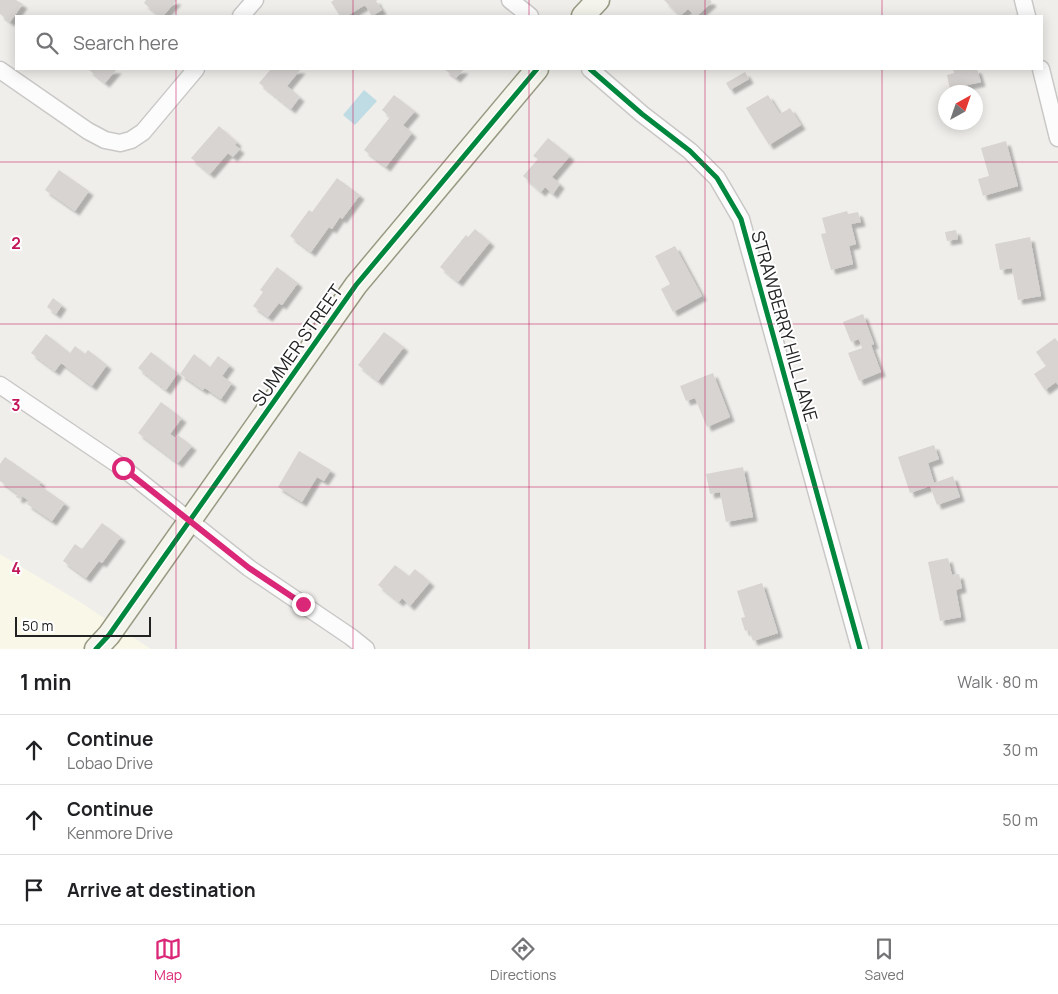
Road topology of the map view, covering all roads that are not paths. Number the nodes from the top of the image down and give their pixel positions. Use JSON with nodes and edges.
{"nodes":[{"id":1,"x":255,"y":0,"type":"edge"},
{"id":2,"x":510,"y":0,"type":"edge"},
{"id":3,"x":598,"y":0,"type":"edge"},
{"id":4,"x":1023,"y":0,"type":"edge"},
{"id":5,"x":242,"y":15,"type":"edge"},
{"id":6,"x":529,"y":15,"type":"edge"},
{"id":7,"x":583,"y":15,"type":"edge"},
{"id":8,"x":1028,"y":15,"type":"edge"},
{"id":9,"x":0,"y":70,"type":"edge"},
{"id":10,"x":195,"y":70,"type":"edge"},
{"id":11,"x":536,"y":70,"type":"edge"},
{"id":12,"x":591,"y":70,"type":"edge"},
{"id":13,"x":1041,"y":70,"type":"edge"},
{"id":14,"x":1058,"y":138,"type":"edge"},
{"id":15,"x":0,"y":385,"type":"edge"},
{"id":16,"x":190,"y":520,"type":"junction"},
{"id":17,"x":96,"y":649,"type":"edge"},
{"id":18,"x":366,"y":649,"type":"edge"},
{"id":19,"x":860,"y":649,"type":"edge"}],
"edges":[{"from":1,"to":5,"type":"street"},
{"from":2,"to":6,"type":"street"},
{"from":3,"to":7,"type":"street"},
{"from":4,"to":8,"type":"street"},
{"from":9,"to":10,"type":"street"},
{"from":11,"to":16,"type":"street","name":"SUMMER STREET"},
{"from":12,"to":19,"type":"street","name":"STRAWBERRY HILL LANE"},
{"from":13,"to":14,"type":"street"},
{"from":15,"to":16,"type":"street"},
{"from":16,"to":17,"type":"street","name":"SUMMER STREET"},
{"from":16,"to":18,"type":"street"}]}
